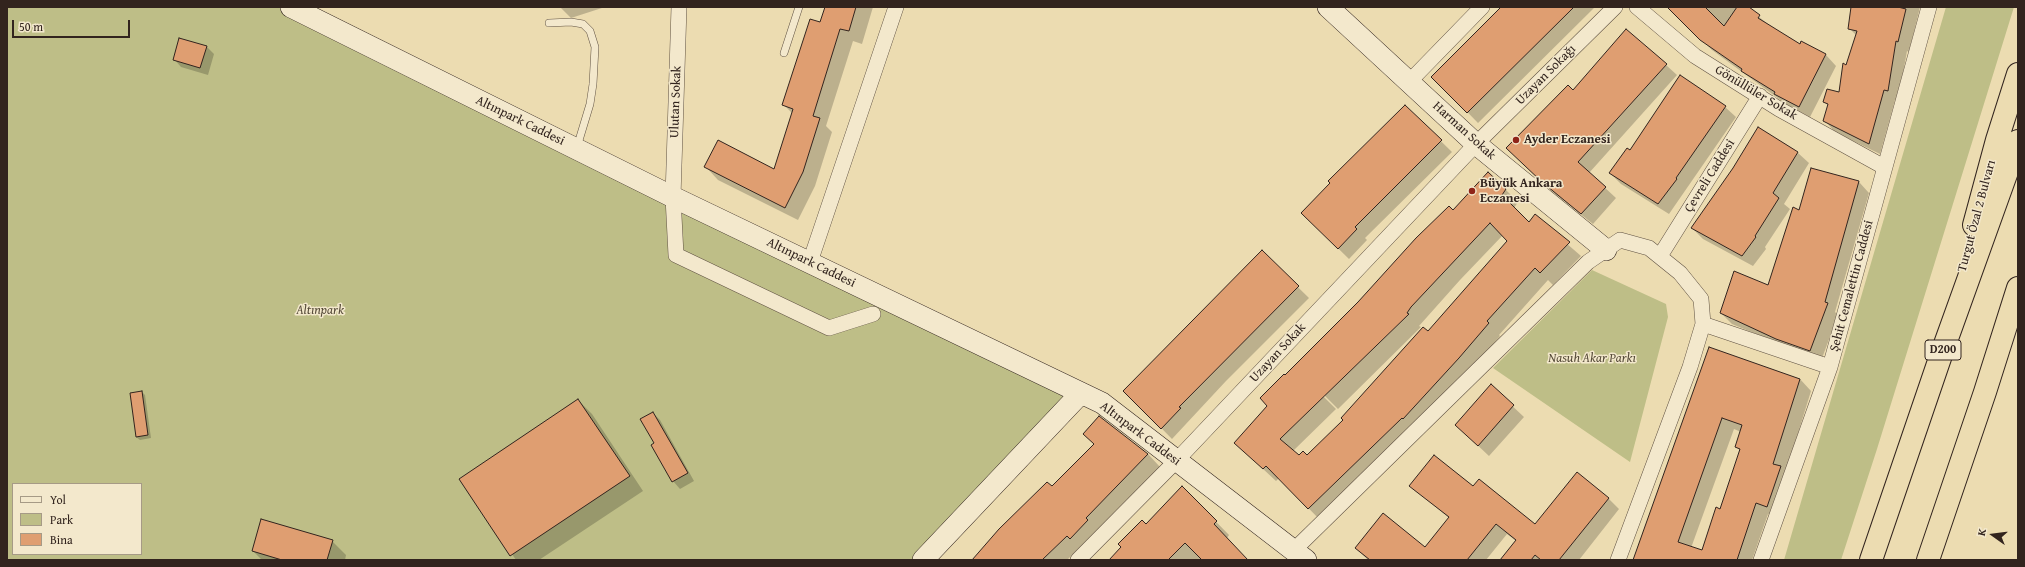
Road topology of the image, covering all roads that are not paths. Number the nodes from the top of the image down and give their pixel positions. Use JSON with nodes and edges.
{"nodes":[{"id":1,"x":291,"y":7,"type":"edge"},
{"id":2,"x":679,"y":7,"type":"edge"},
{"id":3,"x":799,"y":7,"type":"edge"},
{"id":4,"x":896,"y":7,"type":"edge"},
{"id":5,"x":1328,"y":7,"type":"edge"},
{"id":6,"x":1482,"y":7,"type":"edge"},
{"id":7,"x":1615,"y":7,"type":"edge"},
{"id":8,"x":1637,"y":7,"type":"edge"},
{"id":9,"x":1929,"y":7,"type":"edge"},
{"id":10,"x":549,"y":23,"type":"dead end"},
{"id":11,"x":784,"y":53,"type":"dead end"},
{"id":12,"x":2018,"y":74,"type":"edge"},
{"id":13,"x":1410,"y":82,"type":"junction"},
{"id":14,"x":1760,"y":96,"type":"junction"},
{"id":15,"x":2018,"y":141,"type":"edge"},
{"id":16,"x":1476,"y":144,"type":"junction"},
{"id":17,"x":576,"y":149,"type":"junction"},
{"id":18,"x":1884,"y":167,"type":"junction"},
{"id":19,"x":673,"y":197,"type":"junction"},
{"id":20,"x":1606,"y":250,"type":"junction"},
{"id":21,"x":1660,"y":256,"type":"junction"},
{"id":22,"x":810,"y":262,"type":"junction"},
{"id":23,"x":2018,"y":288,"type":"edge"},
{"id":24,"x":872,"y":314,"type":"dead end"},
{"id":25,"x":1704,"y":324,"type":"junction"},
{"id":26,"x":1940,"y":358,"type":"junction"},
{"id":27,"x":1830,"y":367,"type":"junction"},
{"id":28,"x":1081,"y":393,"type":"junction"},
{"id":29,"x":1176,"y":461,"type":"junction"},
{"id":30,"x":1294,"y":557,"type":"edge"},
{"id":31,"x":923,"y":560,"type":"edge"},
{"id":32,"x":1078,"y":560,"type":"edge"},
{"id":33,"x":1618,"y":560,"type":"edge"},
{"id":34,"x":1761,"y":560,"type":"edge"},
{"id":35,"x":1871,"y":560,"type":"edge"},
{"id":36,"x":1928,"y":560,"type":"edge"}],
"edges":[{"from":1,"to":17,"type":"street","name":"Altınpark Caddesi"},
{"from":2,"to":19,"type":"street","name":"Ulutan Sokak"},
{"from":3,"to":11,"type":"lane"},
{"from":4,"to":22,"type":"street"},
{"from":5,"to":13,"type":"street","name":"Harman Sokak"},
{"from":6,"to":13,"type":"street"},
{"from":7,"to":16,"type":"street","name":"Uzayan Sokağı"},
{"from":8,"to":14,"type":"street","name":"Gönüllüler Sokak"},
{"from":9,"to":18,"type":"street","name":"Şehit Cemalettin Caddesi"},
{"from":10,"to":17,"type":"lane"},
{"from":12,"to":26,"type":"highway","name":"Turgut Özal 2 Bulvarı"},
{"from":13,"to":16,"type":"street","name":"Harman Sokak"},
{"from":14,"to":18,"type":"street","name":"Gönüllüler Sokak"},
{"from":14,"to":21,"type":"street","name":"Çevreli Caddesi"},
{"from":15,"to":26,"type":"highway","name":"Turgut Özal 2 Bulvarı","number":"D200"},
{"from":16,"to":20,"type":"street","name":"Harman Sokak"},
{"from":16,"to":29,"type":"street","name":"Uzayan Sokak"},
{"from":17,"to":19,"type":"street","name":"Altınpark Caddesi"},
{"from":18,"to":27,"type":"street","name":"Şehit Cemalettin Caddesi"},
{"from":19,"to":22,"type":"street","name":"Altınpark Caddesi"},
{"from":19,"to":24,"type":"street","name":"Ulutan Sokak"},
{"from":20,"to":21,"type":"street"},
{"from":20,"to":30,"type":"street"},
{"from":21,"to":25,"type":"street"},
{"from":22,"to":28,"type":"street","name":"Altınpark Caddesi"},
{"from":23,"to":36,"type":"highway"},
{"from":25,"to":27,"type":"street"},
{"from":25,"to":33,"type":"street"},
{"from":26,"to":35,"type":"highway","name":"Turgut Özal 2 Bulvarı","number":"D200"},
{"from":27,"to":34,"type":"street","name":"Şehit Cemalettin Caddesi"},
{"from":28,"to":29,"type":"street","name":"Altınpark Caddesi"},
{"from":28,"to":31,"type":"street"},
{"from":29,"to":30,"type":"street","name":"Altınpark Caddesi"},
{"from":29,"to":32,"type":"street","name":"Uzayan Sokak"}]}
